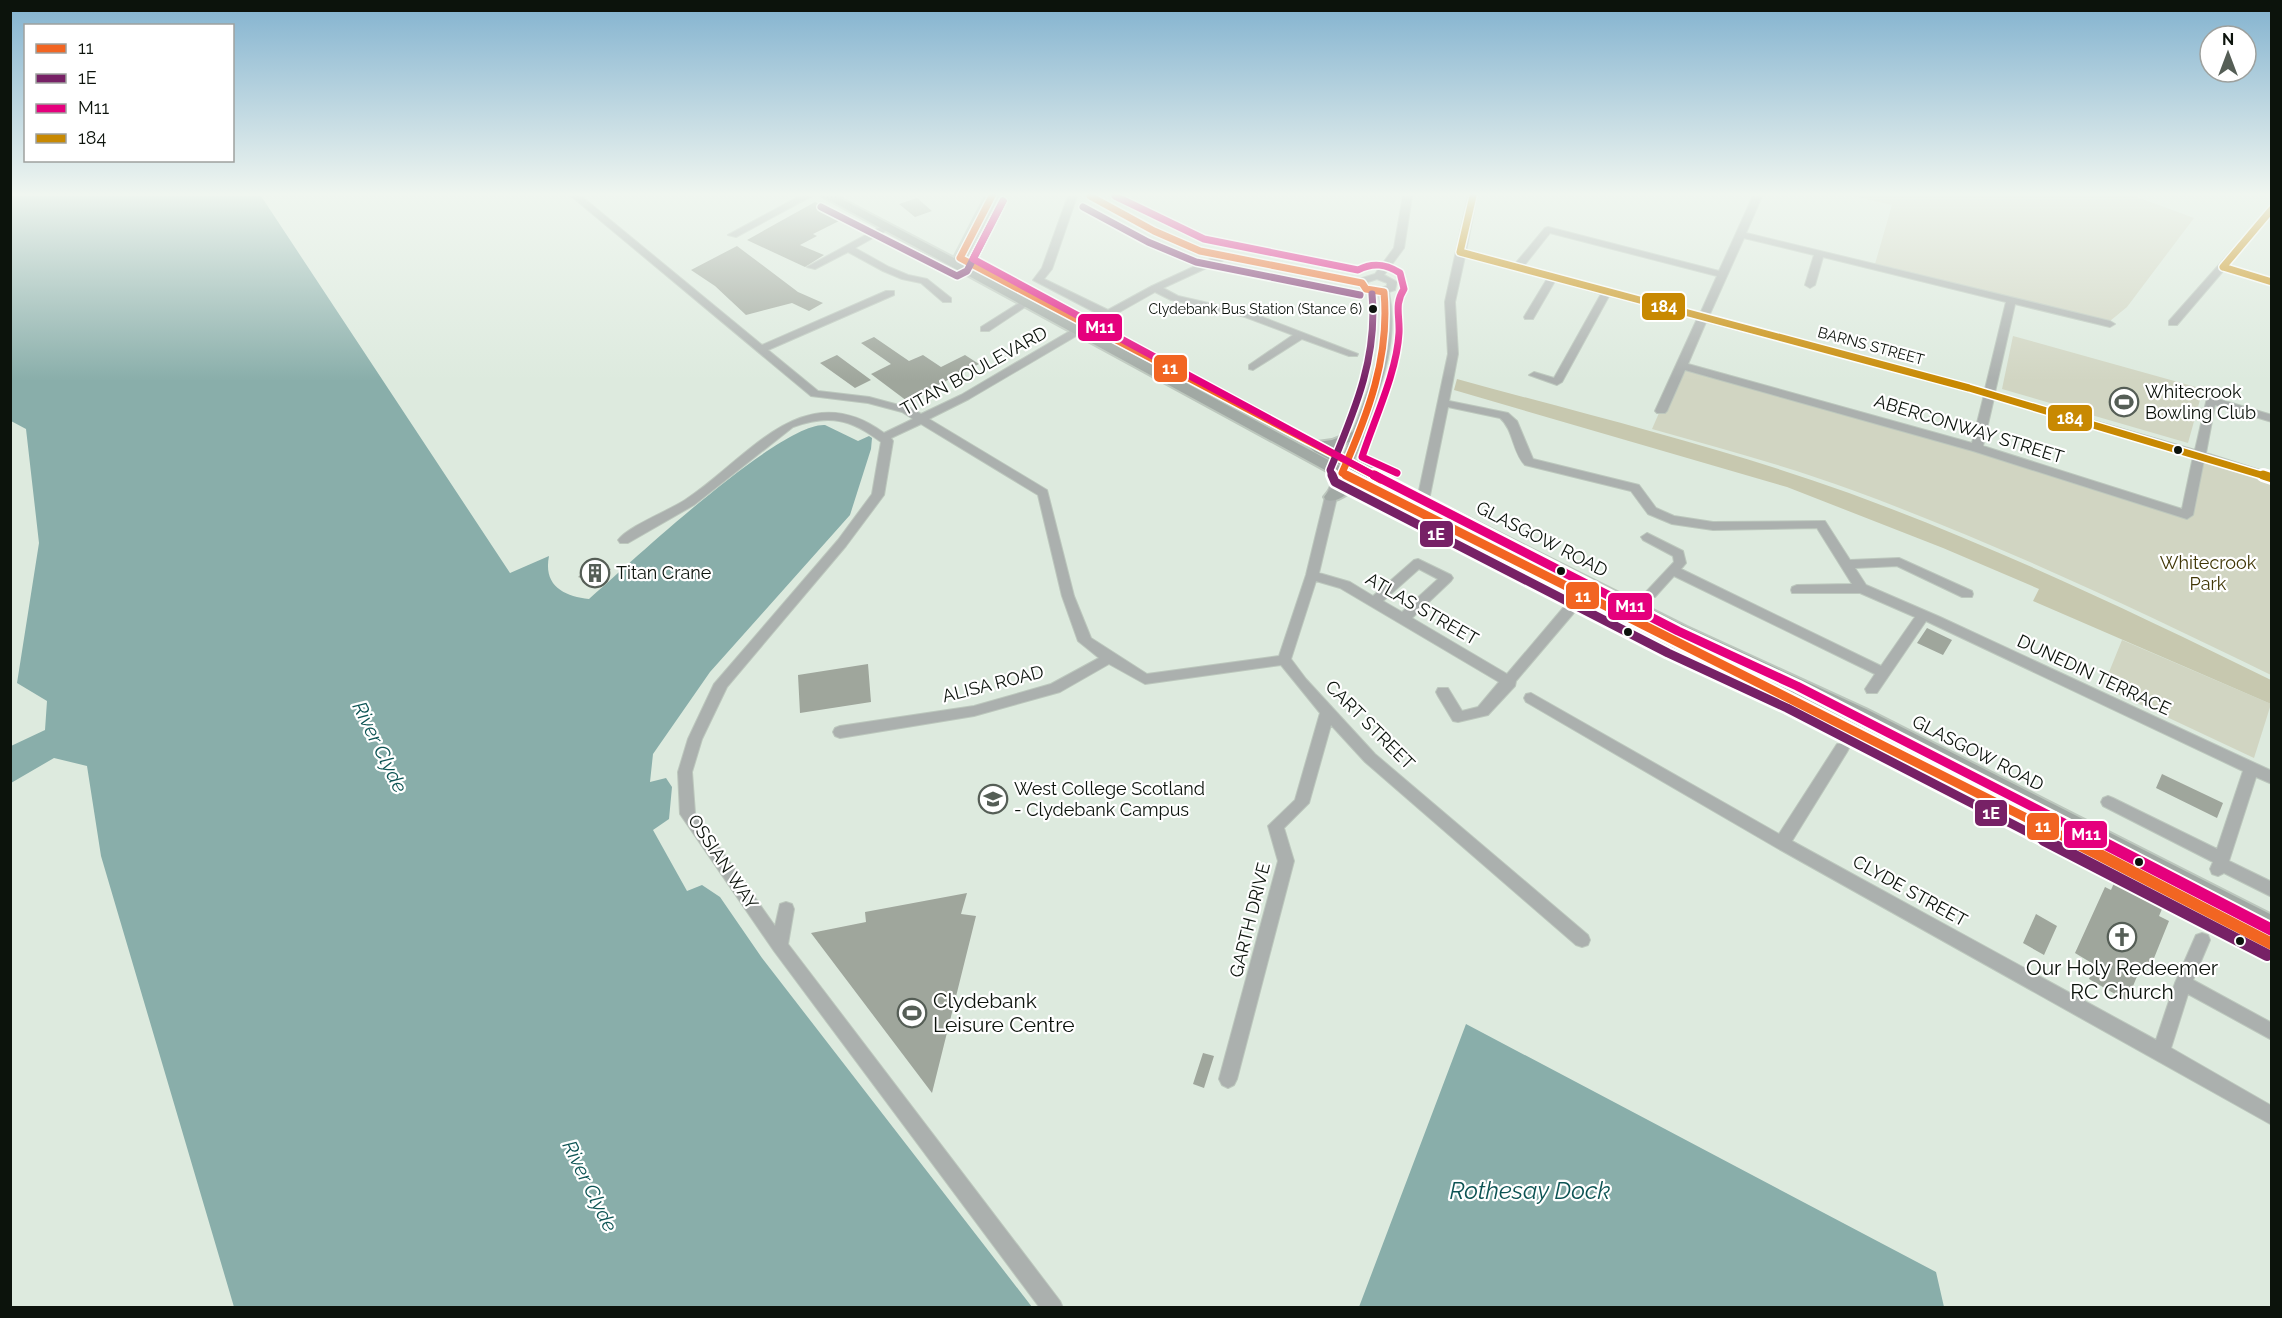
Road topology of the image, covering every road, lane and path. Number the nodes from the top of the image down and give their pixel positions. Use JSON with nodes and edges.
{"nodes":[{"id":1,"x":650,"y":258,"type":"edge"},
{"id":2,"x":832,"y":258,"type":"edge"},
{"id":3,"x":866,"y":258,"type":"edge"},
{"id":4,"x":951,"y":258,"type":"edge"},
{"id":5,"x":952,"y":258,"type":"edge"},
{"id":6,"x":960,"y":258,"type":"edge"},
{"id":7,"x":1051,"y":258,"type":"edge"},
{"id":8,"x":1222,"y":258,"type":"edge"},
{"id":9,"x":1233,"y":258,"type":"edge"},
{"id":10,"x":1392,"y":258,"type":"edge"},
{"id":11,"x":1459,"y":258,"type":"edge"},
{"id":12,"x":1480,"y":258,"type":"edge"},
{"id":13,"x":1526,"y":258,"type":"edge"},
{"id":14,"x":1656,"y":258,"type":"edge"},
{"id":15,"x":1732,"y":258,"type":"edge"},
{"id":16,"x":1818,"y":258,"type":"edge"},
{"id":17,"x":1834,"y":258,"type":"edge"},
{"id":18,"x":2231,"y":258,"type":"edge"},
{"id":19,"x":958,"y":261,"type":"junction"},
{"id":20,"x":812,"y":267,"type":"dead end"},
{"id":21,"x":2223,"y":267,"type":"junction"},
{"id":22,"x":1517,"y":268,"type":"junction"},
{"id":23,"x":1724,"y":275,"type":"junction"},
{"id":24,"x":1378,"y":276,"type":"junction"},
{"id":25,"x":1554,"y":277,"type":"junction"},
{"id":26,"x":2271,"y":282,"type":"edge"},
{"id":27,"x":1362,"y":283,"type":"junction"},
{"id":28,"x":1810,"y":285,"type":"dead end"},
{"id":29,"x":1155,"y":288,"type":"junction"},
{"id":30,"x":1607,"y":291,"type":"junction"},
{"id":31,"x":890,"y":292,"type":"dead end"},
{"id":32,"x":1384,"y":292,"type":"junction"},
{"id":33,"x":948,"y":300,"type":"dead end"},
{"id":34,"x":2011,"y":300,"type":"junction"},
{"id":35,"x":1027,"y":301,"type":"junction"},
{"id":36,"x":1107,"y":314,"type":"junction"},
{"id":37,"x":1703,"y":316,"type":"junction"},
{"id":38,"x":1529,"y":317,"type":"dead end"},
{"id":39,"x":2173,"y":323,"type":"dead end"},
{"id":40,"x":2110,"y":324,"type":"dead end"},
{"id":41,"x":1084,"y":328,"type":"junction"},
{"id":42,"x":985,"y":329,"type":"dead end"},
{"id":43,"x":1299,"y":336,"type":"junction"},
{"id":44,"x":761,"y":349,"type":"junction"},
{"id":45,"x":1353,"y":354,"type":"dead end"},
{"id":46,"x":1680,"y":365,"type":"junction"},
{"id":47,"x":1253,"y":367,"type":"dead end"},
{"id":48,"x":1534,"y":375,"type":"dead end"},
{"id":49,"x":1989,"y":392,"type":"junction"},
{"id":50,"x":1444,"y":404,"type":"junction"},
{"id":51,"x":1661,"y":411,"type":"dead end"},
{"id":52,"x":2271,"y":419,"type":"edge"},
{"id":53,"x":922,"y":420,"type":"junction"},
{"id":54,"x":1357,"y":434,"type":"junction"},
{"id":55,"x":883,"y":438,"type":"junction"},
{"id":56,"x":1314,"y":446,"type":"junction"},
{"id":57,"x":1977,"y":448,"type":"junction"},
{"id":58,"x":2198,"y":454,"type":"junction"},
{"id":59,"x":1345,"y":468,"type":"junction"},
{"id":60,"x":2271,"y":478,"type":"edge"},
{"id":61,"x":1361,"y":483,"type":"junction"},
{"id":62,"x":1424,"y":494,"type":"junction"},
{"id":63,"x":1331,"y":497,"type":"junction"},
{"id":64,"x":1647,"y":537,"type":"dead end"},
{"id":65,"x":624,"y":540,"type":"dead end"},
{"id":66,"x":1846,"y":564,"type":"junction"},
{"id":67,"x":1672,"y":570,"type":"junction"},
{"id":68,"x":1312,"y":575,"type":"junction"},
{"id":69,"x":1861,"y":588,"type":"junction"},
{"id":70,"x":1797,"y":590,"type":"dead end"},
{"id":71,"x":1650,"y":594,"type":"dead end"},
{"id":72,"x":1967,"y":594,"type":"dead end"},
{"id":73,"x":1374,"y":602,"type":"junction"},
{"id":74,"x":1569,"y":611,"type":"dead end"},
{"id":75,"x":1922,"y":617,"type":"junction"},
{"id":76,"x":1403,"y":619,"type":"junction"},
{"id":77,"x":1109,"y":658,"type":"junction"},
{"id":78,"x":1284,"y":660,"type":"junction"},
{"id":79,"x":1882,"y":672,"type":"junction"},
{"id":80,"x":1510,"y":682,"type":"junction"},
{"id":81,"x":1872,"y":689,"type":"dead end"},
{"id":82,"x":1443,"y":693,"type":"dead end"},
{"id":83,"x":1531,"y":698,"type":"dead end"},
{"id":84,"x":1327,"y":712,"type":"junction"},
{"id":85,"x":840,"y":732,"type":"dead end"},
{"id":86,"x":1842,"y":748,"type":"dead end"},
{"id":87,"x":2251,"y":769,"type":"junction"},
{"id":88,"x":2271,"y":778,"type":"edge"},
{"id":89,"x":2108,"y":802,"type":"dead end"},
{"id":90,"x":1782,"y":843,"type":"junction"},
{"id":91,"x":2220,"y":864,"type":"junction"},
{"id":92,"x":2271,"y":890,"type":"edge"},
{"id":93,"x":786,"y":909,"type":"dead end"},
{"id":94,"x":2271,"y":926,"type":"edge"},
{"id":95,"x":1582,"y":940,"type":"dead end"},
{"id":96,"x":2202,"y":940,"type":"dead end"},
{"id":97,"x":2271,"y":944,"type":"edge"},
{"id":98,"x":780,"y":946,"type":"junction"},
{"id":99,"x":2183,"y":984,"type":"junction"},
{"id":100,"x":2271,"y":1032,"type":"edge"},
{"id":101,"x":2161,"y":1052,"type":"junction"},
{"id":102,"x":1228,"y":1079,"type":"dead end"},
{"id":103,"x":2271,"y":1116,"type":"edge"},
{"id":104,"x":1053,"y":1308,"type":"edge"}],
"edges":[{"from":1,"to":44,"type":"street"},
{"from":2,"to":20,"type":"street"},
{"from":3,"to":33,"type":"street"},
{"from":4,"to":19,"type":"main road"},
{"from":5,"to":19,"type":"main road"},
{"from":6,"to":19,"type":"main road"},
{"from":7,"to":36,"type":"street"},
{"from":8,"to":29,"type":"street","name":"TITAN BOULEVARD"},
{"from":9,"to":27,"type":"street"},
{"from":10,"to":24,"type":"street"},
{"from":11,"to":50,"type":"street"},
{"from":12,"to":22,"type":"street","name":"BARNS STREET"},
{"from":13,"to":22,"type":"street"},
{"from":14,"to":23,"type":"street"},
{"from":15,"to":23,"type":"street"},
{"from":16,"to":28,"type":"street"},
{"from":17,"to":34,"type":"street"},
{"from":18,"to":21,"type":"street"},
{"from":19,"to":35,"type":"main road","name":"GLASGOW ROAD"},
{"from":19,"to":41,"type":"main road","name":"GLASGOW ROAD"},
{"from":21,"to":26,"type":"street"},
{"from":21,"to":39,"type":"street"},
{"from":22,"to":25,"type":"street","name":"BARNS STREET"},
{"from":23,"to":37,"type":"street"},
{"from":24,"to":27,"type":"street"},
{"from":24,"to":32,"type":"street"},
{"from":25,"to":30,"type":"street","name":"BARNS STREET"},
{"from":25,"to":38,"type":"street"},
{"from":27,"to":32,"type":"street"},
{"from":29,"to":36,"type":"street","name":"TITAN BOULEVARD"},
{"from":29,"to":43,"type":"street"},
{"from":30,"to":37,"type":"street","name":"BARNS STREET"},
{"from":30,"to":48,"type":"street"},
{"from":31,"to":44,"type":"street"},
{"from":32,"to":54,"type":"street"},
{"from":34,"to":40,"type":"street"},
{"from":34,"to":49,"type":"street"},
{"from":35,"to":41,"type":"main road","name":"GLASGOW ROAD"},
{"from":35,"to":42,"type":"street"},
{"from":36,"to":41,"type":"street","name":"TITAN BOULEVARD"},
{"from":37,"to":46,"type":"street"},
{"from":37,"to":49,"type":"street","name":"BARNS STREET"},
{"from":41,"to":53,"type":"street","name":"TITAN BOULEVARD"},
{"from":41,"to":56,"type":"main road","name":"GLASGOW ROAD"},
{"from":41,"to":59,"type":"main road","name":"GLASGOW ROAD"},
{"from":43,"to":45,"type":"street"},
{"from":43,"to":47,"type":"street"},
{"from":44,"to":53,"type":"street"},
{"from":46,"to":51,"type":"street"},
{"from":46,"to":57,"type":"street","name":"ABERCONWAY STREET"},
{"from":49,"to":57,"type":"street"},
{"from":49,"to":58,"type":"street","name":"BARNS STREET"},
{"from":50,"to":62,"type":"street"},
{"from":50,"to":66,"type":"street"},
{"from":52,"to":58,"type":"street"},
{"from":53,"to":55,"type":"street","name":"TITAN BOULEVARD"},
{"from":53,"to":77,"type":"street"},
{"from":54,"to":56,"type":"main road"},
{"from":54,"to":59,"type":"street"},
{"from":55,"to":65,"type":"street"},
{"from":55,"to":98,"type":"street","name":"OSSIAN WAY"},
{"from":56,"to":59,"type":"main road","name":"GLASGOW ROAD"},
{"from":57,"to":58,"type":"street","name":"ABERCONWAY STREET"},
{"from":58,"to":60,"type":"street","name":"BARNS STREET"},
{"from":59,"to":61,"type":"main road","name":"GLASGOW ROAD"},
{"from":59,"to":62,"type":"main road","name":"GLASGOW ROAD"},
{"from":59,"to":63,"type":"street"},
{"from":61,"to":63,"type":"main road"},
{"from":61,"to":97,"type":"main road","name":"GLASGOW ROAD"},
{"from":62,"to":94,"type":"main road","name":"GLASGOW ROAD"},
{"from":63,"to":68,"type":"street"},
{"from":64,"to":67,"type":"street"},
{"from":66,"to":69,"type":"street"},
{"from":66,"to":72,"type":"street"},
{"from":67,"to":71,"type":"street"},
{"from":67,"to":79,"type":"street"},
{"from":68,"to":73,"type":"street","name":"ATLAS STREET"},
{"from":68,"to":78,"type":"street"},
{"from":69,"to":70,"type":"street"},
{"from":69,"to":75,"type":"street","name":"DUNEDIN TERRACE"},
{"from":73,"to":76,"type":"street","name":"ATLAS STREET"},
{"from":73,"to":76,"type":"street"},
{"from":74,"to":80,"type":"street"},
{"from":75,"to":79,"type":"street"},
{"from":75,"to":87,"type":"street","name":"DUNEDIN TERRACE"},
{"from":76,"to":80,"type":"street","name":"ATLAS STREET"},
{"from":77,"to":78,"type":"street"},
{"from":77,"to":85,"type":"street","name":"ALISA ROAD"},
{"from":78,"to":84,"type":"street","name":"CART STREET"},
{"from":79,"to":81,"type":"street"},
{"from":80,"to":82,"type":"street"},
{"from":83,"to":90,"type":"street","name":"CLYDE STREET"},
{"from":84,"to":95,"type":"street","name":"CART STREET"},
{"from":84,"to":102,"type":"street","name":"GARTH DRIVE"},
{"from":86,"to":90,"type":"street"},
{"from":87,"to":88,"type":"street","name":"DUNEDIN TERRACE"},
{"from":87,"to":91,"type":"street"},
{"from":89,"to":91,"type":"street"},
{"from":90,"to":101,"type":"street","name":"CLYDE STREET"},
{"from":91,"to":92,"type":"street"},
{"from":93,"to":98,"type":"street"},
{"from":96,"to":99,"type":"street"},
{"from":98,"to":104,"type":"street","name":"OSSIAN WAY"},
{"from":99,"to":100,"type":"street"},
{"from":99,"to":101,"type":"street"},
{"from":101,"to":103,"type":"street","name":"CLYDE STREET"}]}
